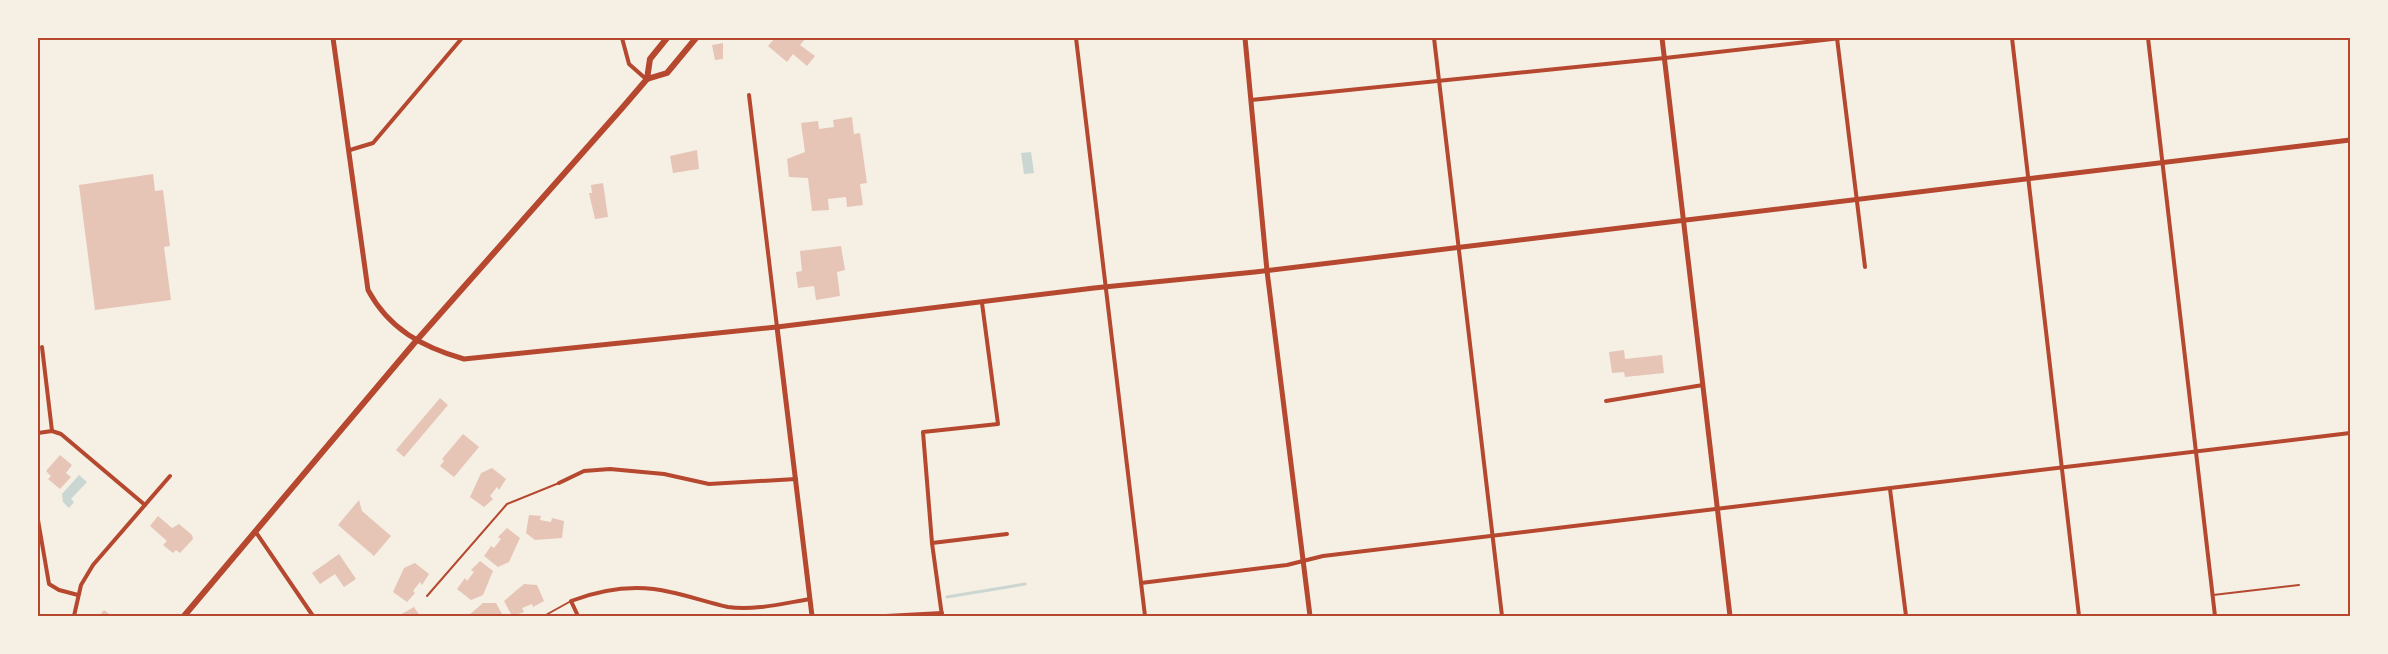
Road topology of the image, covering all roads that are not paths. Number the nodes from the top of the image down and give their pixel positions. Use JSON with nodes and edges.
{"nodes":[{"id":1,"x":333,"y":38,"type":"edge"},
{"id":2,"x":462,"y":38,"type":"edge"},
{"id":3,"x":622,"y":38,"type":"edge"},
{"id":4,"x":668,"y":38,"type":"edge"},
{"id":5,"x":696,"y":38,"type":"edge"},
{"id":6,"x":1076,"y":38,"type":"edge"},
{"id":7,"x":1245,"y":38,"type":"edge"},
{"id":8,"x":1434,"y":38,"type":"edge"},
{"id":9,"x":1662,"y":38,"type":"edge"},
{"id":10,"x":1838,"y":38,"type":"edge"},
{"id":11,"x":2013,"y":38,"type":"edge"},
{"id":12,"x":2148,"y":38,"type":"edge"},
{"id":13,"x":1665,"y":58,"type":"junction"},
{"id":14,"x":647,"y":79,"type":"junction"},
{"id":15,"x":1439,"y":82,"type":"junction"},
{"id":16,"x":749,"y":95,"type":"dead end"},
{"id":17,"x":1251,"y":100,"type":"junction"},
{"id":18,"x":2350,"y":140,"type":"edge"},
{"id":19,"x":350,"y":150,"type":"junction"},
{"id":20,"x":2162,"y":163,"type":"junction"},
{"id":21,"x":2030,"y":178,"type":"junction"},
{"id":22,"x":1857,"y":198,"type":"junction"},
{"id":23,"x":1684,"y":219,"type":"junction"},
{"id":24,"x":1459,"y":246,"type":"junction"},
{"id":25,"x":1864,"y":267,"type":"dead end"},
{"id":26,"x":1267,"y":270,"type":"junction"},
{"id":27,"x":1104,"y":286,"type":"junction"},
{"id":28,"x":982,"y":303,"type":"junction"},
{"id":29,"x":777,"y":327,"type":"junction"},
{"id":30,"x":416,"y":341,"type":"junction"},
{"id":31,"x":42,"y":347,"type":"dead end"},
{"id":32,"x":1704,"y":384,"type":"junction"},
{"id":33,"x":1606,"y":401,"type":"dead end"},
{"id":34,"x":52,"y":431,"type":"junction"},
{"id":35,"x":38,"y":433,"type":"edge"},
{"id":36,"x":2350,"y":433,"type":"edge"},
{"id":37,"x":2195,"y":450,"type":"junction"},
{"id":38,"x":2062,"y":468,"type":"junction"},
{"id":39,"x":170,"y":476,"type":"dead end"},
{"id":40,"x":796,"y":479,"type":"junction"},
{"id":41,"x":559,"y":483,"type":"joint"},
{"id":42,"x":1890,"y":489,"type":"junction"},
{"id":43,"x":145,"y":505,"type":"junction"},
{"id":44,"x":1718,"y":508,"type":"junction"},
{"id":45,"x":38,"y":520,"type":"edge"},
{"id":46,"x":255,"y":530,"type":"junction"},
{"id":47,"x":1007,"y":534,"type":"dead end"},
{"id":48,"x":1493,"y":536,"type":"junction"},
{"id":49,"x":932,"y":543,"type":"junction"},
{"id":50,"x":1303,"y":561,"type":"junction"},
{"id":51,"x":1141,"y":583,"type":"junction"},
{"id":52,"x":2299,"y":585,"type":"dead end"},
{"id":53,"x":78,"y":595,"type":"junction"},
{"id":54,"x":2213,"y":595,"type":"junction"},
{"id":55,"x":427,"y":596,"type":"dead end"},
{"id":56,"x":810,"y":598,"type":"junction"},
{"id":57,"x":571,"y":601,"type":"junction"},
{"id":58,"x":942,"y":615,"type":"edge"},
{"id":59,"x":74,"y":616,"type":"edge"},
{"id":60,"x":184,"y":616,"type":"edge"},
{"id":61,"x":313,"y":616,"type":"edge"},
{"id":62,"x":544,"y":616,"type":"edge"},
{"id":63,"x":578,"y":616,"type":"edge"},
{"id":64,"x":812,"y":616,"type":"edge"},
{"id":65,"x":886,"y":616,"type":"edge"},
{"id":66,"x":1144,"y":616,"type":"edge"},
{"id":67,"x":1310,"y":616,"type":"edge"},
{"id":68,"x":1502,"y":616,"type":"edge"},
{"id":69,"x":1730,"y":616,"type":"edge"},
{"id":70,"x":1906,"y":616,"type":"edge"},
{"id":71,"x":2079,"y":616,"type":"edge"},
{"id":72,"x":2215,"y":616,"type":"edge"}],
"edges":[{"from":1,"to":19,"type":"street"},
{"from":2,"to":19,"type":"street"},
{"from":3,"to":14,"type":"street"},
{"from":4,"to":14,"type":"main road"},
{"from":5,"to":14,"type":"main road"},
{"from":6,"to":27,"type":"street"},
{"from":7,"to":17,"type":"street"},
{"from":8,"to":15,"type":"street"},
{"from":9,"to":13,"type":"street"},
{"from":10,"to":13,"type":"street"},
{"from":10,"to":22,"type":"street"},
{"from":11,"to":21,"type":"street"},
{"from":12,"to":20,"type":"street"},
{"from":13,"to":15,"type":"street"},
{"from":13,"to":23,"type":"street"},
{"from":14,"to":30,"type":"main road"},
{"from":15,"to":17,"type":"street"},
{"from":15,"to":24,"type":"street"},
{"from":16,"to":29,"type":"street"},
{"from":17,"to":26,"type":"street"},
{"from":18,"to":20,"type":"street"},
{"from":19,"to":30,"type":"street"},
{"from":20,"to":21,"type":"street"},
{"from":20,"to":37,"type":"street"},
{"from":21,"to":22,"type":"street"},
{"from":21,"to":38,"type":"street"},
{"from":22,"to":23,"type":"street"},
{"from":22,"to":25,"type":"street"},
{"from":23,"to":24,"type":"street"},
{"from":23,"to":32,"type":"street"},
{"from":24,"to":26,"type":"street"},
{"from":24,"to":48,"type":"street"},
{"from":26,"to":27,"type":"street"},
{"from":26,"to":50,"type":"street"},
{"from":27,"to":28,"type":"street"},
{"from":27,"to":51,"type":"street"},
{"from":28,"to":29,"type":"street"},
{"from":28,"to":49,"type":"street"},
{"from":29,"to":30,"type":"street"},
{"from":29,"to":40,"type":"street"},
{"from":30,"to":46,"type":"main road"},
{"from":31,"to":34,"type":"street"},
{"from":32,"to":33,"type":"street"},
{"from":32,"to":44,"type":"street"},
{"from":34,"to":35,"type":"street"},
{"from":34,"to":43,"type":"street"},
{"from":36,"to":37,"type":"street"},
{"from":37,"to":38,"type":"street"},
{"from":37,"to":54,"type":"street"},
{"from":38,"to":42,"type":"street"},
{"from":38,"to":71,"type":"street"},
{"from":39,"to":43,"type":"street"},
{"from":40,"to":41,"type":"street"},
{"from":40,"to":56,"type":"street"},
{"from":41,"to":55,"type":"lane"},
{"from":42,"to":44,"type":"street"},
{"from":42,"to":70,"type":"street"},
{"from":43,"to":53,"type":"street"},
{"from":44,"to":48,"type":"street"},
{"from":44,"to":69,"type":"street"},
{"from":45,"to":53,"type":"street"},
{"from":46,"to":60,"type":"main road"},
{"from":46,"to":61,"type":"street"},
{"from":47,"to":49,"type":"street"},
{"from":48,"to":50,"type":"street"},
{"from":48,"to":68,"type":"street"},
{"from":49,"to":58,"type":"street"},
{"from":50,"to":51,"type":"street"},
{"from":50,"to":67,"type":"street"},
{"from":51,"to":66,"type":"street"},
{"from":52,"to":54,"type":"lane"},
{"from":53,"to":59,"type":"street"},
{"from":54,"to":72,"type":"street"},
{"from":56,"to":57,"type":"street"},
{"from":56,"to":64,"type":"street"},
{"from":57,"to":62,"type":"lane"},
{"from":57,"to":63,"type":"street"},
{"from":58,"to":65,"type":"street"}]}
